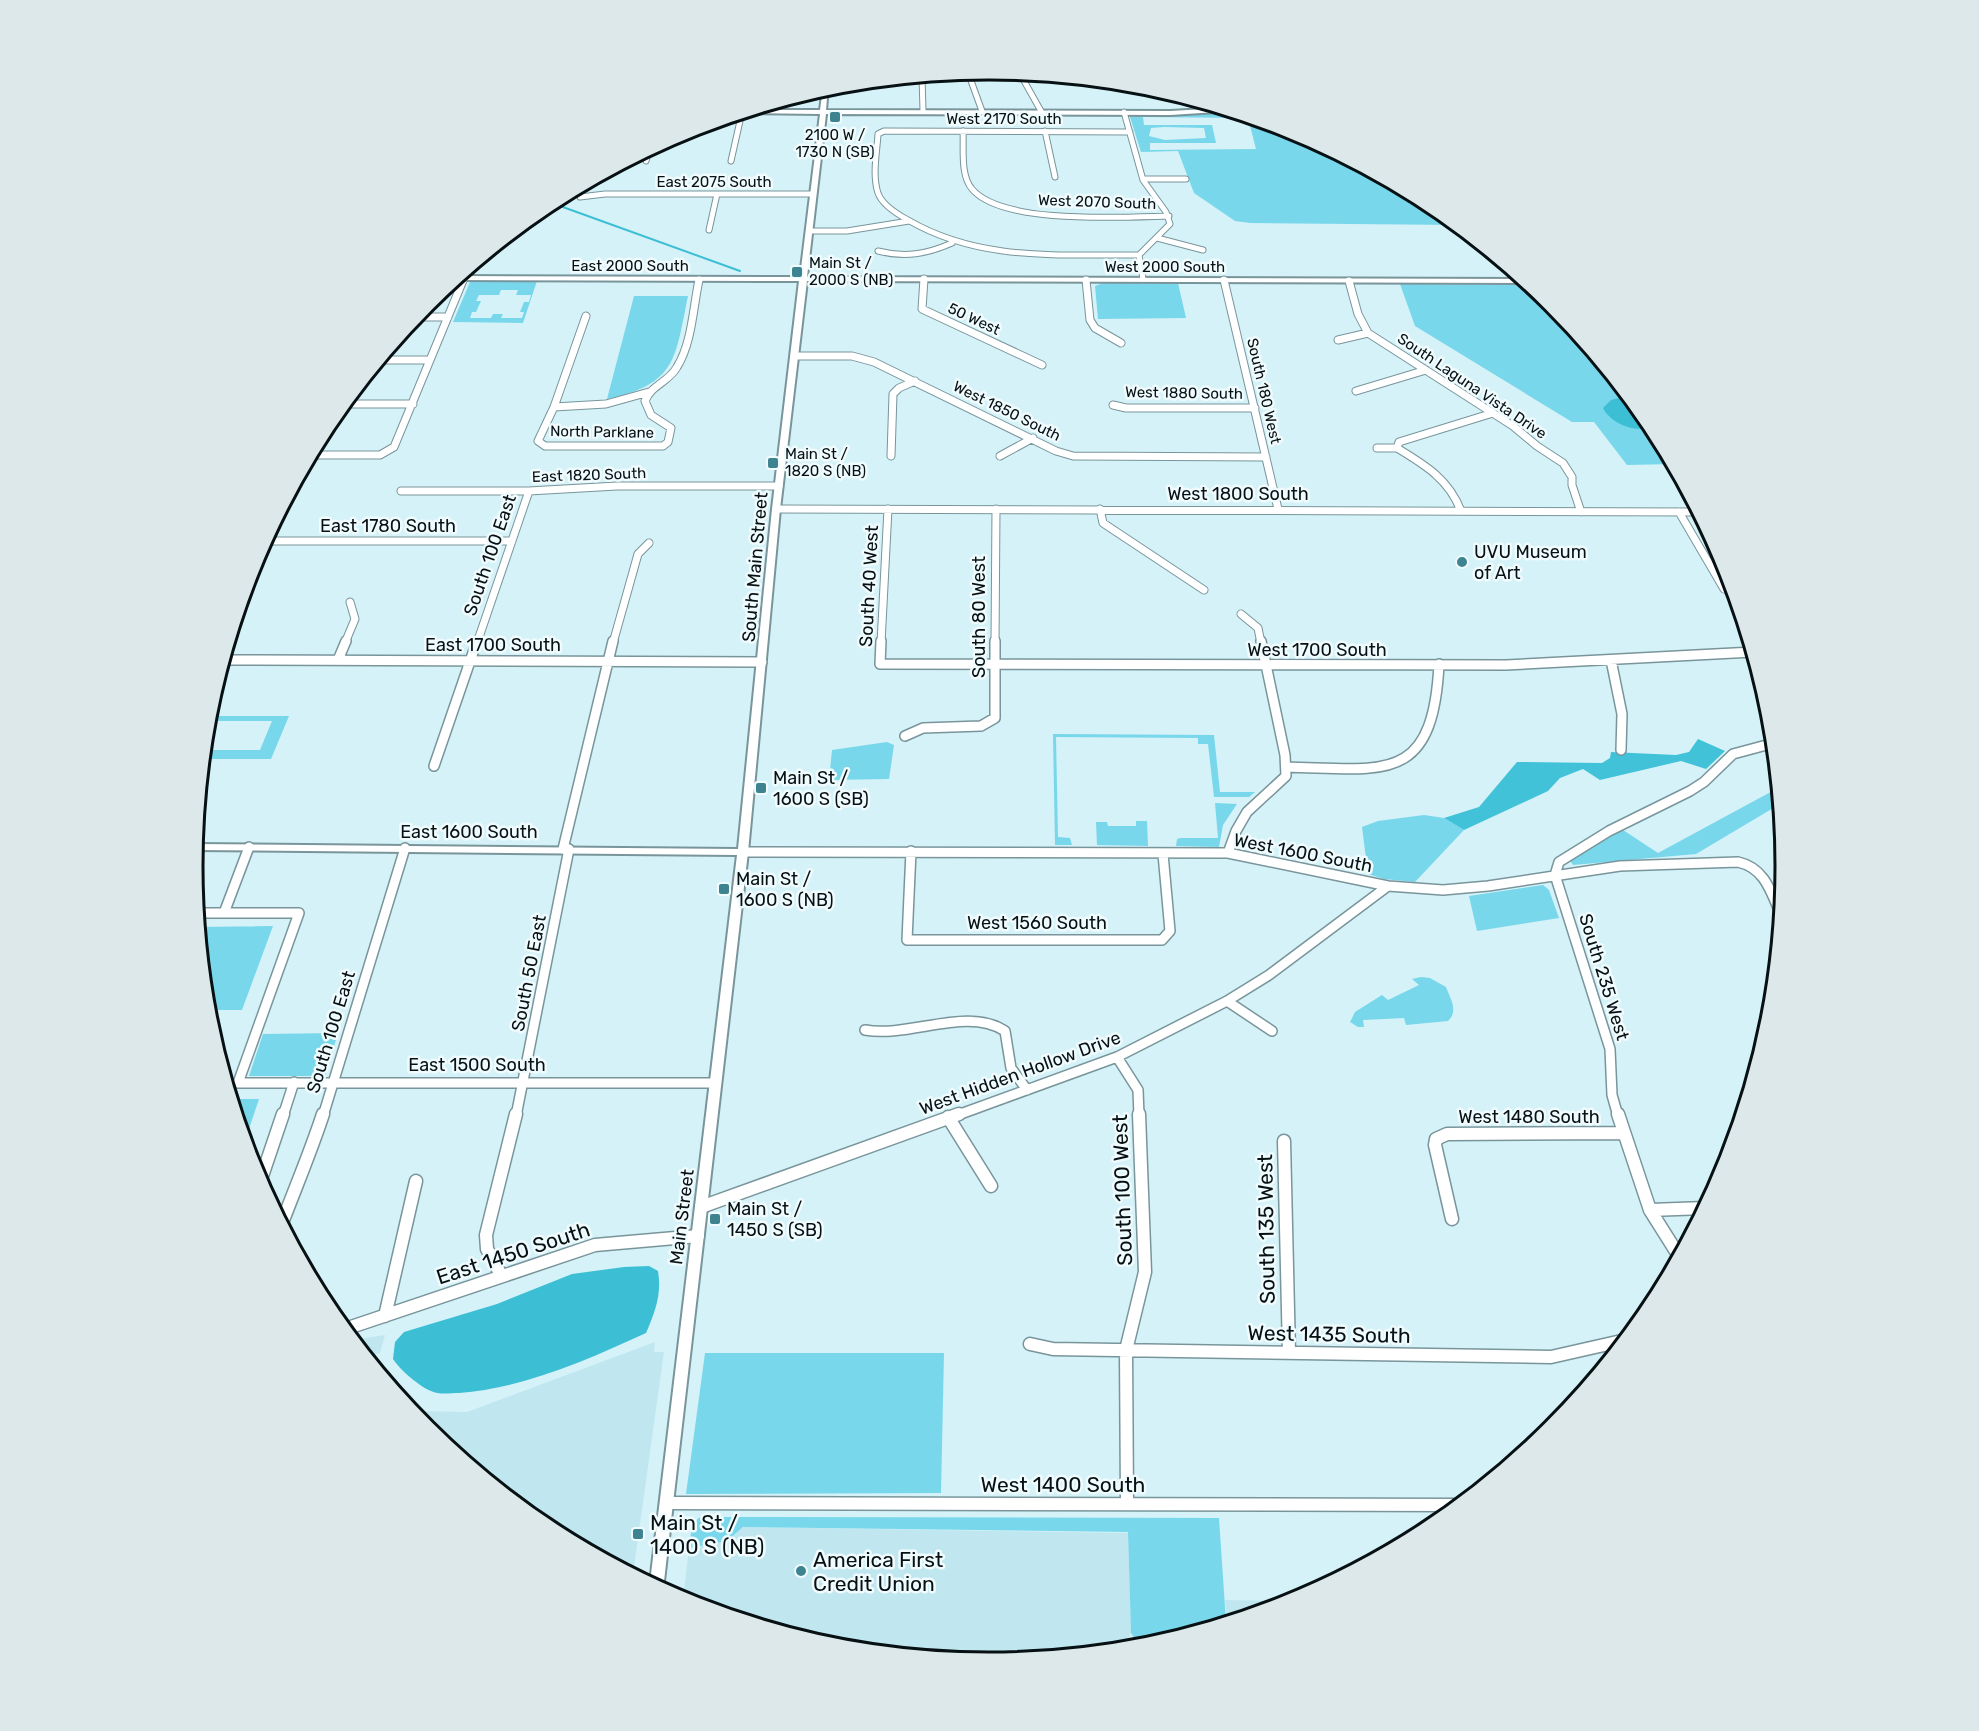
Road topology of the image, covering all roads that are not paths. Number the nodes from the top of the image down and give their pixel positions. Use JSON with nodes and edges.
{"nodes":[{"id":1,"x":971,"y":80,"type":"edge"},
{"id":2,"x":1024,"y":81,"type":"edge"},
{"id":3,"x":922,"y":83,"type":"edge"},
{"id":4,"x":825,"y":97,"type":"edge"},
{"id":5,"x":923,"y":111,"type":"junction"},
{"id":6,"x":982,"y":111,"type":"junction"},
{"id":7,"x":1041,"y":111,"type":"junction"},
{"id":8,"x":1210,"y":111,"type":"edge"},
{"id":9,"x":766,"y":112,"type":"edge"},
{"id":10,"x":823,"y":112,"type":"junction"},
{"id":11,"x":1124,"y":112,"type":"junction"},
{"id":12,"x":741,"y":120,"type":"edge"},
{"id":13,"x":963,"y":131,"type":"junction"},
{"id":14,"x":1045,"y":131,"type":"junction"},
{"id":15,"x":1130,"y":132,"type":"junction"},
{"id":16,"x":731,"y":161,"type":"dead end"},
{"id":17,"x":1055,"y":177,"type":"dead end"},
{"id":18,"x":1186,"y":178,"type":"dead end"},
{"id":19,"x":1143,"y":179,"type":"junction"},
{"id":20,"x":717,"y":194,"type":"junction"},
{"id":21,"x":812,"y":194,"type":"junction"},
{"id":22,"x":580,"y":197,"type":"dead end"},
{"id":23,"x":1168,"y":216,"type":"junction"},
{"id":24,"x":909,"y":221,"type":"junction"},
{"id":25,"x":710,"y":230,"type":"dead end"},
{"id":26,"x":810,"y":231,"type":"junction"},
{"id":27,"x":1157,"y":238,"type":"junction"},
{"id":28,"x":952,"y":243,"type":"junction"},
{"id":29,"x":1203,"y":250,"type":"dead end"},
{"id":30,"x":878,"y":251,"type":"dead end"},
{"id":31,"x":1139,"y":255,"type":"junction"},
{"id":32,"x":468,"y":278,"type":"edge"},
{"id":33,"x":803,"y":279,"type":"junction"},
{"id":34,"x":924,"y":279,"type":"junction"},
{"id":35,"x":699,"y":280,"type":"junction"},
{"id":36,"x":1086,"y":280,"type":"junction"},
{"id":37,"x":1143,"y":280,"type":"junction"},
{"id":38,"x":1224,"y":280,"type":"junction"},
{"id":39,"x":1348,"y":281,"type":"junction"},
{"id":40,"x":1514,"y":281,"type":"edge"},
{"id":41,"x":457,"y":288,"type":"edge"},
{"id":42,"x":586,"y":316,"type":"dead end"},
{"id":43,"x":427,"y":317,"type":"edge"},
{"id":44,"x":448,"y":317,"type":"junction"},
{"id":45,"x":1368,"y":333,"type":"junction"},
{"id":46,"x":1338,"y":340,"type":"dead end"},
{"id":47,"x":1121,"y":343,"type":"dead end"},
{"id":48,"x":794,"y":356,"type":"junction"},
{"id":49,"x":388,"y":360,"type":"edge"},
{"id":50,"x":430,"y":360,"type":"junction"},
{"id":51,"x":1042,"y":365,"type":"dead end"},
{"id":52,"x":1426,"y":370,"type":"junction"},
{"id":53,"x":915,"y":381,"type":"junction"},
{"id":54,"x":1356,"y":391,"type":"dead end"},
{"id":55,"x":649,"y":392,"type":"junction"},
{"id":56,"x":354,"y":404,"type":"edge"},
{"id":57,"x":413,"y":404,"type":"junction"},
{"id":58,"x":1113,"y":405,"type":"dead end"},
{"id":59,"x":554,"y":407,"type":"junction"},
{"id":60,"x":1254,"y":408,"type":"junction"},
{"id":61,"x":1493,"y":413,"type":"junction"},
{"id":62,"x":1033,"y":438,"type":"junction"},
{"id":63,"x":1377,"y":448,"type":"dead end"},
{"id":64,"x":1397,"y":448,"type":"junction"},
{"id":65,"x":320,"y":455,"type":"edge"},
{"id":66,"x":891,"y":456,"type":"dead end"},
{"id":67,"x":1000,"y":456,"type":"dead end"},
{"id":68,"x":1266,"y":457,"type":"junction"},
{"id":69,"x":779,"y":486,"type":"junction"},
{"id":70,"x":401,"y":491,"type":"dead end"},
{"id":71,"x":529,"y":491,"type":"junction"},
{"id":72,"x":776,"y":509,"type":"junction"},
{"id":73,"x":888,"y":509,"type":"junction"},
{"id":74,"x":996,"y":509,"type":"junction"},
{"id":75,"x":1100,"y":509,"type":"junction"},
{"id":76,"x":1278,"y":509,"type":"junction"},
{"id":77,"x":1461,"y":511,"type":"junction"},
{"id":78,"x":1581,"y":512,"type":"junction"},
{"id":79,"x":1679,"y":512,"type":"junction"},
{"id":80,"x":1691,"y":512,"type":"edge"},
{"id":81,"x":274,"y":541,"type":"edge"},
{"id":82,"x":512,"y":542,"type":"junction"},
{"id":83,"x":649,"y":543,"type":"dead end"},
{"id":84,"x":1724,"y":589,"type":"dead end"},
{"id":85,"x":1204,"y":590,"type":"dead end"},
{"id":86,"x":350,"y":602,"type":"dead end"},
{"id":87,"x":1241,"y":614,"type":"dead end"},
{"id":88,"x":1746,"y":652,"type":"edge"},
{"id":89,"x":231,"y":660,"type":"edge"},
{"id":90,"x":338,"y":660,"type":"junction"},
{"id":91,"x":472,"y":660,"type":"junction"},
{"id":92,"x":608,"y":660,"type":"junction"},
{"id":93,"x":1611,"y":660,"type":"junction"},
{"id":94,"x":762,"y":662,"type":"junction"},
{"id":95,"x":880,"y":664,"type":"joint"},
{"id":96,"x":995,"y":664,"type":"junction"},
{"id":97,"x":1439,"y":664,"type":"junction"},
{"id":98,"x":1265,"y":665,"type":"junction"},
{"id":99,"x":905,"y":736,"type":"dead end"},
{"id":100,"x":1766,"y":745,"type":"edge"},
{"id":101,"x":1621,"y":750,"type":"dead end"},
{"id":102,"x":434,"y":766,"type":"dead end"},
{"id":103,"x":1286,"y":767,"type":"junction"},
{"id":104,"x":204,"y":847,"type":"edge"},
{"id":105,"x":249,"y":847,"type":"junction"},
{"id":106,"x":405,"y":848,"type":"junction"},
{"id":107,"x":566,"y":849,"type":"junction"},
{"id":108,"x":911,"y":850,"type":"junction"},
{"id":109,"x":742,"y":852,"type":"junction"},
{"id":110,"x":1228,"y":853,"type":"junction"},
{"id":111,"x":1163,"y":854,"type":"junction"},
{"id":112,"x":1555,"y":875,"type":"junction"},
{"id":113,"x":1388,"y":886,"type":"junction"},
{"id":114,"x":1774,"y":901,"type":"edge"},
{"id":115,"x":205,"y":914,"type":"edge"},
{"id":116,"x":224,"y":914,"type":"junction"},
{"id":117,"x":1227,"y":1001,"type":"junction"},
{"id":118,"x":865,"y":1030,"type":"dead end"},
{"id":119,"x":1272,"y":1031,"type":"dead end"},
{"id":120,"x":1117,"y":1057,"type":"junction"},
{"id":121,"x":294,"y":1082,"type":"junction"},
{"id":122,"x":334,"y":1082,"type":"junction"},
{"id":123,"x":525,"y":1082,"type":"junction"},
{"id":124,"x":716,"y":1083,"type":"junction"},
{"id":125,"x":1027,"y":1090,"type":"junction"},
{"id":126,"x":948,"y":1117,"type":"junction"},
{"id":127,"x":1624,"y":1133,"type":"junction"},
{"id":128,"x":1284,"y":1141,"type":"dead end"},
{"id":129,"x":264,"y":1169,"type":"edge"},
{"id":130,"x":417,"y":1181,"type":"dead end"},
{"id":131,"x":991,"y":1186,"type":"dead end"},
{"id":132,"x":701,"y":1207,"type":"junction"},
{"id":133,"x":1696,"y":1208,"type":"edge"},
{"id":134,"x":1650,"y":1210,"type":"junction"},
{"id":135,"x":285,"y":1214,"type":"edge"},
{"id":136,"x":1452,"y":1218,"type":"dead end"},
{"id":137,"x":698,"y":1236,"type":"junction"},
{"id":138,"x":1675,"y":1249,"type":"edge"},
{"id":139,"x":501,"y":1275,"type":"junction"},
{"id":140,"x":385,"y":1316,"type":"junction"},
{"id":141,"x":353,"y":1326,"type":"edge"},
{"id":142,"x":1614,"y":1343,"type":"edge"},
{"id":143,"x":1030,"y":1344,"type":"dead end"},
{"id":144,"x":1126,"y":1350,"type":"junction"},
{"id":145,"x":1289,"y":1353,"type":"junction"},
{"id":146,"x":666,"y":1503,"type":"junction"},
{"id":147,"x":1127,"y":1504,"type":"junction"},
{"id":148,"x":1446,"y":1505,"type":"edge"},
{"id":149,"x":658,"y":1577,"type":"edge"}],
"edges":[{"from":1,"to":6,"type":"street"},
{"from":2,"to":7,"type":"street"},
{"from":3,"to":5,"type":"street"},
{"from":4,"to":10,"type":"street","name":"South Main Street"},
{"from":5,"to":6,"type":"street"},
{"from":5,"to":10,"type":"street"},
{"from":6,"to":7,"type":"street"},
{"from":7,"to":11,"type":"street"},
{"from":8,"to":11,"type":"street"},
{"from":9,"to":10,"type":"street"},
{"from":10,"to":21,"type":"street","name":"South Main Street"},
{"from":11,"to":15,"type":"street"},
{"from":12,"to":16,"type":"street"},
{"from":13,"to":14,"type":"street","name":"West 2170 South"},
{"from":13,"to":23,"type":"street","name":"West 2070 South"},
{"from":13,"to":24,"type":"street","name":"West 2170 South"},
{"from":14,"to":15,"type":"street","name":"West 2170 South"},
{"from":14,"to":17,"type":"street"},
{"from":15,"to":19,"type":"street"},
{"from":18,"to":19,"type":"street"},
{"from":19,"to":23,"type":"street"},
{"from":20,"to":21,"type":"street","name":"East 2075 South"},
{"from":20,"to":22,"type":"street","name":"East 2075 South"},
{"from":20,"to":25,"type":"street"},
{"from":21,"to":26,"type":"street","name":"South Main Street"},
{"from":23,"to":27,"type":"street"},
{"from":24,"to":26,"type":"street"},
{"from":24,"to":28,"type":"street"},
{"from":26,"to":33,"type":"street","name":"South Main Street"},
{"from":27,"to":29,"type":"street"},
{"from":27,"to":31,"type":"street"},
{"from":28,"to":30,"type":"street"},
{"from":28,"to":31,"type":"street"},
{"from":31,"to":37,"type":"street"},
{"from":32,"to":35,"type":"street","name":"East 2000 South"},
{"from":33,"to":34,"type":"street","name":"West 2000 South"},
{"from":33,"to":35,"type":"street","name":"East 2000 South"},
{"from":33,"to":48,"type":"street","name":"South Main Street"},
{"from":34,"to":36,"type":"street","name":"West 2000 South"},
{"from":34,"to":51,"type":"street","name":"50 West"},
{"from":35,"to":55,"type":"street"},
{"from":36,"to":37,"type":"street","name":"West 2000 South"},
{"from":36,"to":47,"type":"street"},
{"from":37,"to":38,"type":"street","name":"West 2000 South"},
{"from":38,"to":39,"type":"street","name":"West 2000 South"},
{"from":38,"to":60,"type":"street","name":"South 180 West"},
{"from":39,"to":40,"type":"street","name":"West 2000 South"},
{"from":39,"to":45,"type":"street"},
{"from":41,"to":44,"type":"street"},
{"from":42,"to":59,"type":"street"},
{"from":43,"to":44,"type":"street"},
{"from":44,"to":50,"type":"street"},
{"from":45,"to":46,"type":"street"},
{"from":45,"to":52,"type":"street","name":"South Laguna Vista Drive"},
{"from":48,"to":53,"type":"street","name":"West 1850 South"},
{"from":48,"to":69,"type":"street","name":"South Main Street"},
{"from":49,"to":50,"type":"street"},
{"from":50,"to":57,"type":"street"},
{"from":52,"to":54,"type":"street"},
{"from":52,"to":61,"type":"street","name":"South Laguna Vista Drive"},
{"from":53,"to":62,"type":"street","name":"West 1850 South"},
{"from":53,"to":66,"type":"street"},
{"from":55,"to":59,"type":"street"},
{"from":55,"to":59,"type":"street","name":"North Parklane"},
{"from":56,"to":57,"type":"street"},
{"from":57,"to":65,"type":"street"},
{"from":58,"to":60,"type":"street","name":"West 1880 South"},
{"from":60,"to":68,"type":"street","name":"South 180 West"},
{"from":61,"to":64,"type":"street"},
{"from":61,"to":78,"type":"street","name":"South Laguna Vista Drive"},
{"from":62,"to":67,"type":"street"},
{"from":62,"to":68,"type":"street","name":"West 1850 South"},
{"from":63,"to":64,"type":"street"},
{"from":64,"to":77,"type":"street"},
{"from":68,"to":76,"type":"street","name":"South 180 West"},
{"from":69,"to":71,"type":"street","name":"East 1820 South"},
{"from":69,"to":72,"type":"street","name":"South Main Street"},
{"from":70,"to":71,"type":"street","name":"East 1820 South"},
{"from":71,"to":82,"type":"street","name":"South 100 East"},
{"from":72,"to":73,"type":"street","name":"West 1800 South"},
{"from":72,"to":94,"type":"street","name":"South Main Street"},
{"from":73,"to":74,"type":"street","name":"West 1800 South"},
{"from":73,"to":95,"type":"street","name":"South 40 West"},
{"from":74,"to":75,"type":"street","name":"West 1800 South"},
{"from":74,"to":96,"type":"street","name":"South 80 West"},
{"from":75,"to":76,"type":"street","name":"West 1800 South"},
{"from":75,"to":85,"type":"street"},
{"from":76,"to":77,"type":"street","name":"West 1800 South"},
{"from":77,"to":78,"type":"street","name":"West 1800 South"},
{"from":78,"to":79,"type":"street","name":"West 1800 South"},
{"from":79,"to":80,"type":"street","name":"West 1800 South"},
{"from":79,"to":84,"type":"street"},
{"from":81,"to":82,"type":"street","name":"East 1780 South"},
{"from":82,"to":91,"type":"street","name":"South 100 East"},
{"from":83,"to":92,"type":"street","name":"South 50 East"},
{"from":86,"to":90,"type":"street"},
{"from":87,"to":98,"type":"street"},
{"from":88,"to":93,"type":"street","name":"West 1700 South"},
{"from":89,"to":90,"type":"street","name":"East 1700 South"},
{"from":90,"to":91,"type":"street","name":"East 1700 South"},
{"from":91,"to":92,"type":"street","name":"East 1700 South"},
{"from":91,"to":102,"type":"street","name":"South 100 East"},
{"from":92,"to":94,"type":"street","name":"East 1700 South"},
{"from":92,"to":107,"type":"street","name":"South 50 East"},
{"from":93,"to":97,"type":"street","name":"West 1700 South"},
{"from":93,"to":101,"type":"street"},
{"from":94,"to":109,"type":"street","name":"South Main Street"},
{"from":95,"to":96,"type":"street","name":"West 1700 South"},
{"from":96,"to":98,"type":"street","name":"West 1700 South"},
{"from":96,"to":99,"type":"street","name":"South 80 West"},
{"from":97,"to":98,"type":"street","name":"West 1700 South"},
{"from":97,"to":103,"type":"street"},
{"from":98,"to":103,"type":"street"},
{"from":100,"to":112,"type":"street"},
{"from":103,"to":110,"type":"street"},
{"from":104,"to":105,"type":"street","name":"East 1600 South"},
{"from":105,"to":106,"type":"street","name":"East 1600 South"},
{"from":105,"to":116,"type":"street"},
{"from":106,"to":107,"type":"street","name":"East 1600 South"},
{"from":106,"to":122,"type":"street","name":"South 100 East"},
{"from":107,"to":109,"type":"street","name":"East 1600 South"},
{"from":107,"to":123,"type":"street","name":"South 50 East"},
{"from":108,"to":109,"type":"street","name":"West 1600 South"},
{"from":108,"to":111,"type":"street","name":"West 1600 South"},
{"from":108,"to":111,"type":"street","name":"West 1560 South"},
{"from":109,"to":124,"type":"street","name":"Main Street"},
{"from":110,"to":111,"type":"street","name":"West 1600 South"},
{"from":110,"to":113,"type":"street","name":"West 1600 South"},
{"from":112,"to":113,"type":"street","name":"West 1600 South"},
{"from":112,"to":114,"type":"street","name":"West 1600 South"},
{"from":112,"to":127,"type":"street","name":"South 235 West"},
{"from":113,"to":117,"type":"street","name":"West Hidden Hollow Drive"},
{"from":115,"to":116,"type":"street"},
{"from":116,"to":121,"type":"street","name":"East 1500 South"},
{"from":117,"to":119,"type":"street"},
{"from":117,"to":120,"type":"street","name":"West Hidden Hollow Drive"},
{"from":118,"to":125,"type":"street"},
{"from":120,"to":125,"type":"street","name":"West Hidden Hollow Drive"},
{"from":120,"to":144,"type":"street","name":"South 100 West"},
{"from":121,"to":122,"type":"street","name":"East 1500 South"},
{"from":121,"to":129,"type":"street"},
{"from":122,"to":123,"type":"street","name":"East 1500 South"},
{"from":122,"to":135,"type":"street","name":"South 100 East"},
{"from":123,"to":124,"type":"street","name":"East 1500 South"},
{"from":123,"to":139,"type":"street","name":"South 50 East"},
{"from":124,"to":132,"type":"street","name":"Main Street"},
{"from":125,"to":126,"type":"street","name":"West Hidden Hollow Drive"},
{"from":126,"to":131,"type":"street"},
{"from":126,"to":132,"type":"street","name":"West Hidden Hollow Drive"},
{"from":127,"to":134,"type":"street","name":"South 235 West"},
{"from":127,"to":136,"type":"street","name":"West 1480 South"},
{"from":128,"to":145,"type":"street","name":"South 135 West"},
{"from":130,"to":140,"type":"street"},
{"from":132,"to":137,"type":"street","name":"Main Street"},
{"from":133,"to":134,"type":"street"},
{"from":134,"to":138,"type":"street","name":"South 235 West"},
{"from":137,"to":139,"type":"street","name":"East 1450 South"},
{"from":137,"to":146,"type":"street","name":"Main Street"},
{"from":139,"to":140,"type":"street","name":"East 1450 South"},
{"from":140,"to":141,"type":"street","name":"East 1450 South"},
{"from":142,"to":145,"type":"street","name":"West 1435 South"},
{"from":143,"to":144,"type":"street","name":"West 1435 South"},
{"from":144,"to":145,"type":"street","name":"West 1435 South"},
{"from":144,"to":147,"type":"street","name":"South 100 West"},
{"from":146,"to":147,"type":"street","name":"West 1400 South"},
{"from":146,"to":149,"type":"street","name":"Main Street"},
{"from":147,"to":148,"type":"street","name":"West 1400 South"}]}
